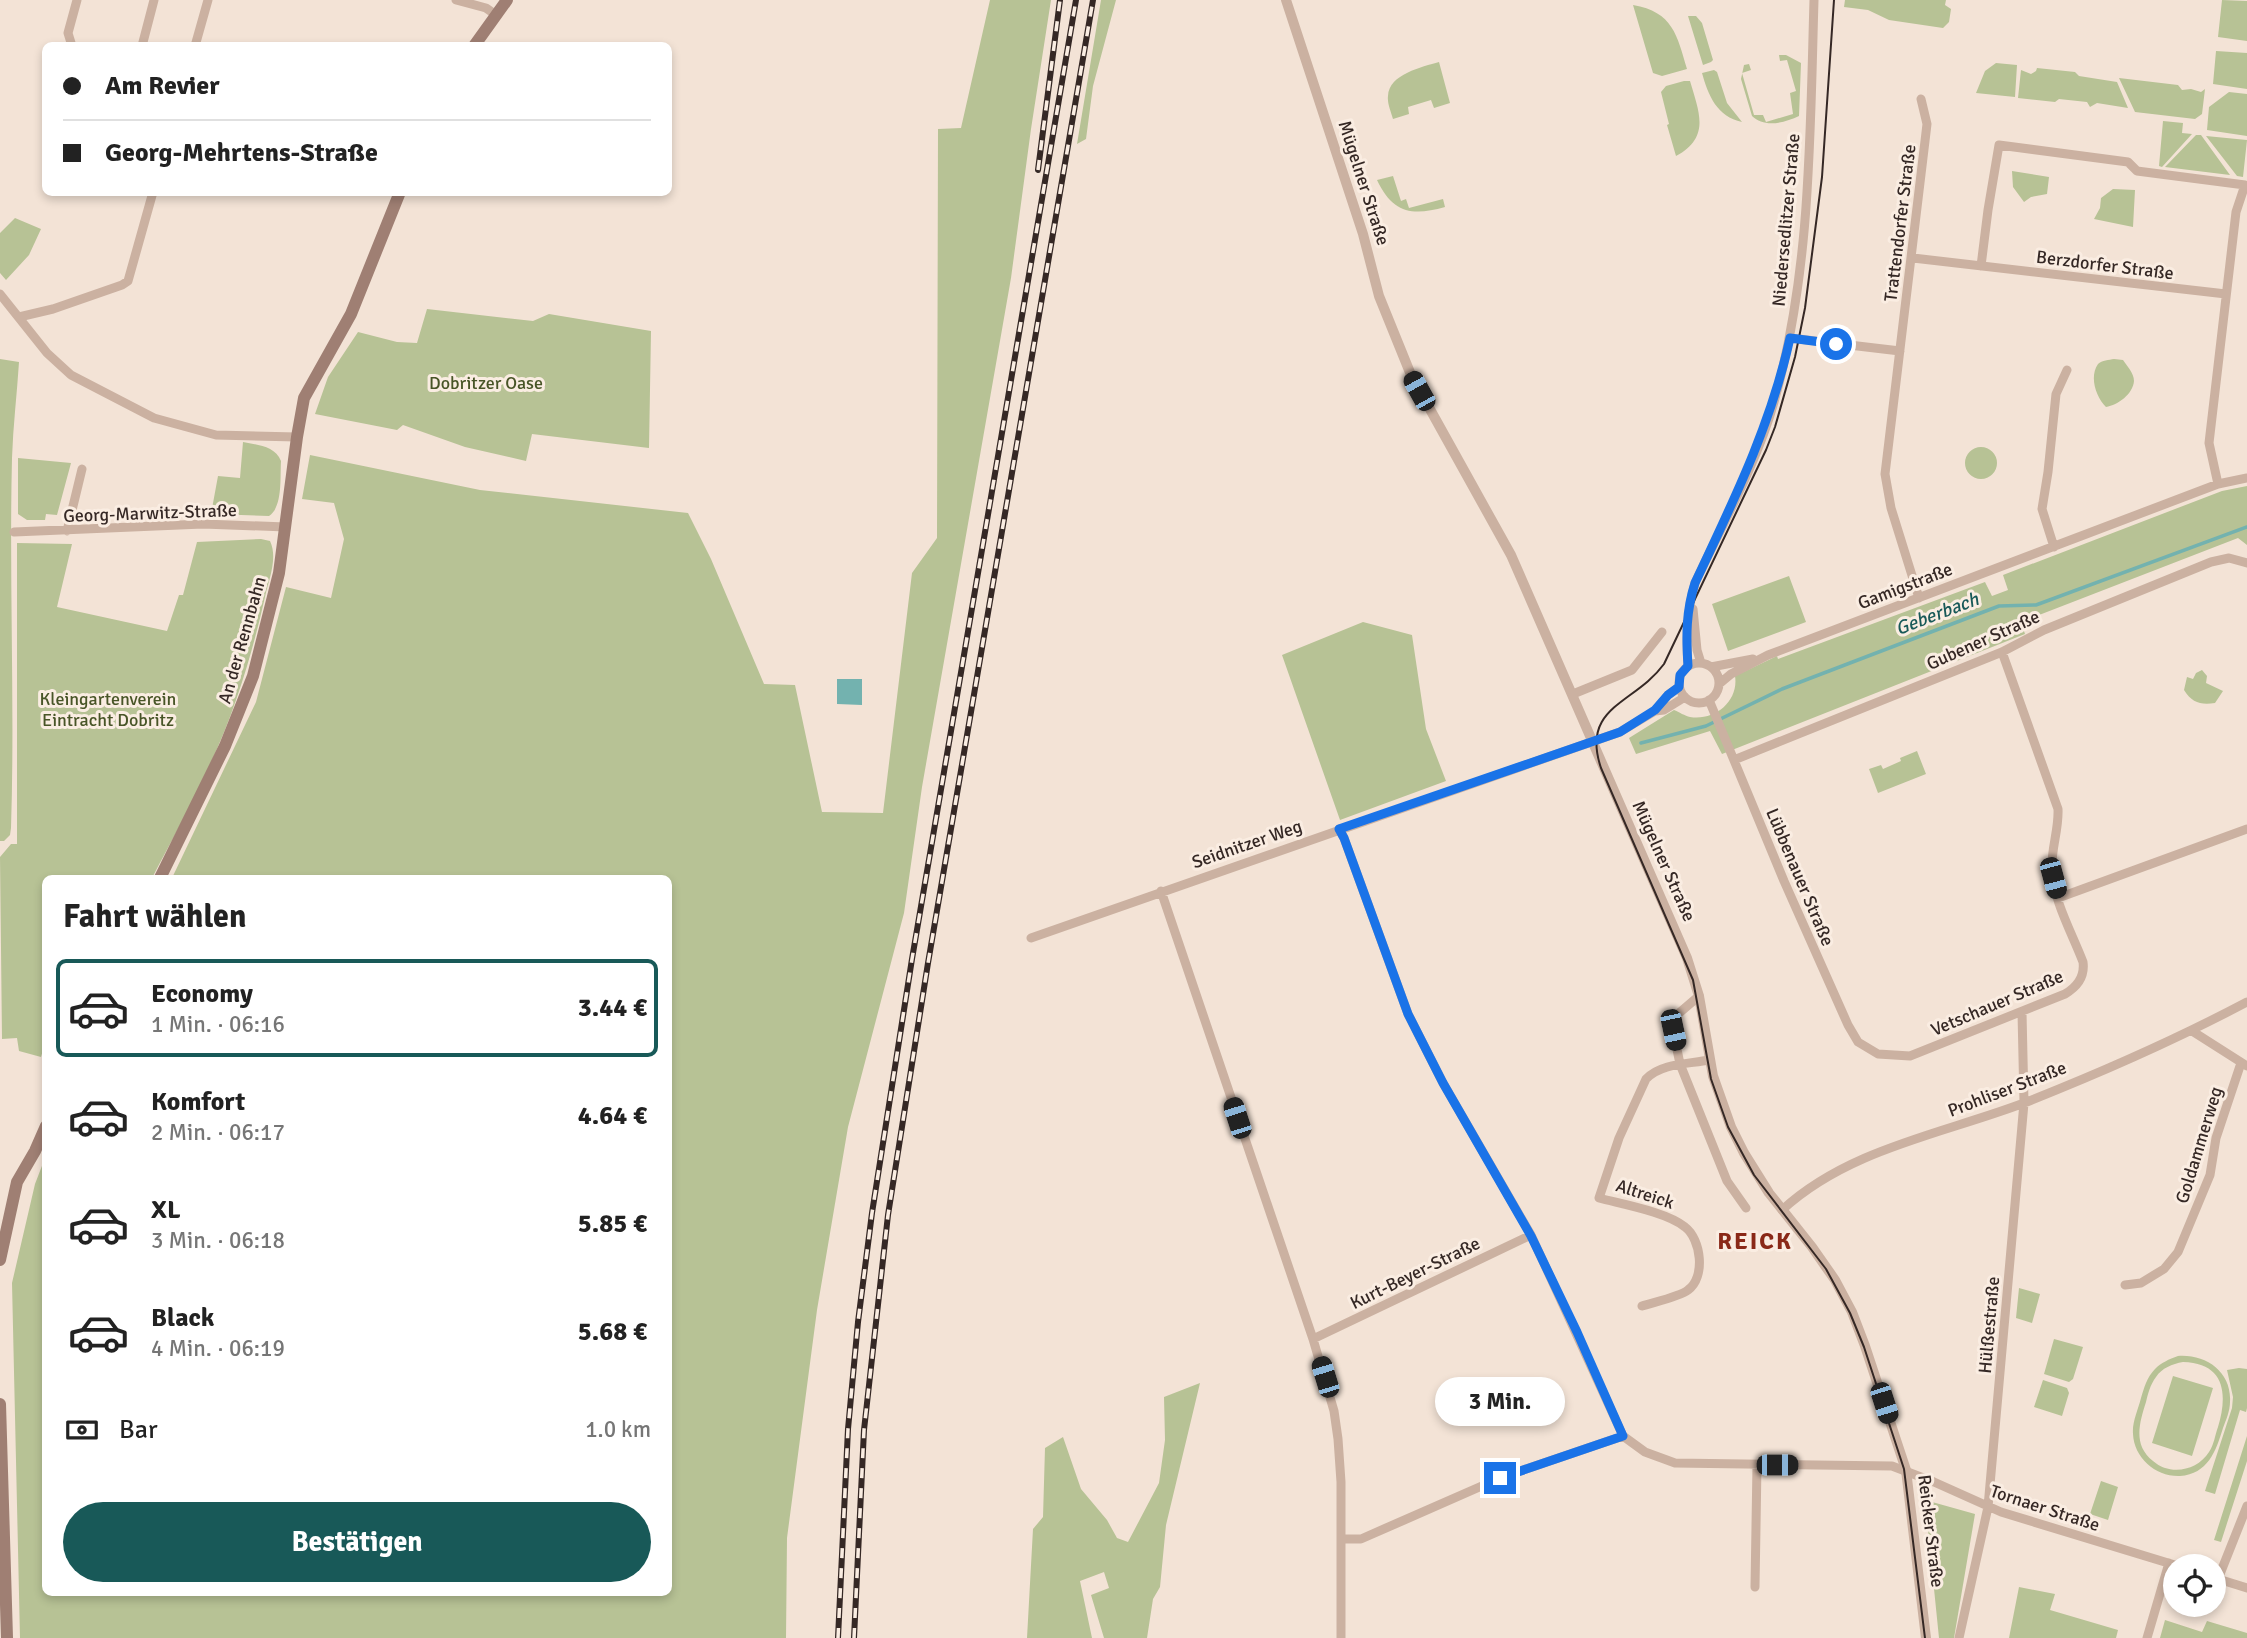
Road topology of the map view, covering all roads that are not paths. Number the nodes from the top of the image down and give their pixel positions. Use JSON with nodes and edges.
{"nodes":[{"id":1,"x":77,"y":0,"type":"edge"},
{"id":2,"x":154,"y":0,"type":"edge"},
{"id":3,"x":208,"y":0,"type":"edge"},
{"id":4,"x":456,"y":0,"type":"edge"},
{"id":5,"x":507,"y":0,"type":"edge"},
{"id":6,"x":1286,"y":0,"type":"edge"},
{"id":7,"x":1814,"y":0,"type":"edge"},
{"id":8,"x":496,"y":15,"type":"junction"},
{"id":9,"x":71,"y":42,"type":"edge"},
{"id":10,"x":143,"y":42,"type":"edge"},
{"id":11,"x":196,"y":42,"type":"edge"},
{"id":12,"x":477,"y":42,"type":"edge"},
{"id":13,"x":1921,"y":99,"type":"dead end"},
{"id":14,"x":152,"y":196,"type":"edge"},
{"id":15,"x":398,"y":196,"type":"edge"},
{"id":16,"x":2236,"y":212,"type":"junction"},
{"id":17,"x":2247,"y":214,"type":"edge"},
{"id":18,"x":1913,"y":258,"type":"junction"},
{"id":19,"x":1981,"y":266,"type":"junction"},
{"id":20,"x":0,"y":294,"type":"edge"},
{"id":21,"x":2226,"y":295,"type":"junction"},
{"id":22,"x":19,"y":317,"type":"junction"},
{"id":23,"x":1790,"y":338,"type":"junction"},
{"id":24,"x":1900,"y":351,"type":"junction"},
{"id":25,"x":2067,"y":370,"type":"dead end"},
{"id":26,"x":297,"y":436,"type":"junction"},
{"id":27,"x":82,"y":469,"type":"dead end"},
{"id":28,"x":2247,"y":478,"type":"edge"},
{"id":29,"x":2218,"y":484,"type":"junction"},
{"id":30,"x":286,"y":527,"type":"junction"},
{"id":31,"x":67,"y":531,"type":"junction"},
{"id":32,"x":14,"y":532,"type":"dead end"},
{"id":33,"x":2054,"y":547,"type":"junction"},
{"id":34,"x":2247,"y":562,"type":"edge"},
{"id":35,"x":1692,"y":593,"type":"junction"},
{"id":36,"x":1919,"y":597,"type":"junction"},
{"id":37,"x":1662,"y":632,"type":"dead end"},
{"id":38,"x":2002,"y":652,"type":"junction"},
{"id":39,"x":1768,"y":655,"type":"junction"},
{"id":40,"x":1701,"y":663,"type":"junction"},
{"id":41,"x":1688,"y":666,"type":"junction"},
{"id":42,"x":1711,"y":667,"type":"junction"},
{"id":43,"x":1719,"y":684,"type":"junction"},
{"id":44,"x":1679,"y":687,"type":"junction"},
{"id":45,"x":1573,"y":694,"type":"junction"},
{"id":46,"x":1685,"y":697,"type":"junction"},
{"id":47,"x":1709,"y":700,"type":"junction"},
{"id":48,"x":1655,"y":710,"type":"junction"},
{"id":49,"x":1593,"y":741,"type":"junction"},
{"id":50,"x":1734,"y":760,"type":"junction"},
{"id":51,"x":1339,"y":829,"type":"junction"},
{"id":52,"x":2247,"y":829,"type":"edge"},
{"id":53,"x":161,"y":875,"type":"edge"},
{"id":54,"x":1161,"y":891,"type":"junction"},
{"id":55,"x":2058,"y":898,"type":"junction"},
{"id":56,"x":1031,"y":938,"type":"dead end"},
{"id":57,"x":1699,"y":996,"type":"junction"},
{"id":58,"x":2247,"y":1002,"type":"edge"},
{"id":59,"x":2022,"y":1012,"type":"junction"},
{"id":60,"x":2192,"y":1031,"type":"junction"},
{"id":61,"x":1878,"y":1054,"type":"joint"},
{"id":62,"x":1709,"y":1060,"type":"junction"},
{"id":63,"x":1680,"y":1064,"type":"junction"},
{"id":64,"x":2244,"y":1064,"type":"edge"},
{"id":65,"x":2024,"y":1103,"type":"junction"},
{"id":66,"x":42,"y":1135,"type":"edge"},
{"id":67,"x":1746,"y":1208,"type":"dead end"},
{"id":68,"x":1782,"y":1210,"type":"junction"},
{"id":69,"x":8,"y":1211,"type":"edge"},
{"id":70,"x":1531,"y":1236,"type":"junction"},
{"id":71,"x":0,"y":1260,"type":"edge"},
{"id":72,"x":2125,"y":1285,"type":"dead end"},
{"id":73,"x":1642,"y":1306,"type":"dead end"},
{"id":74,"x":1313,"y":1339,"type":"junction"},
{"id":75,"x":0,"y":1404,"type":"edge"},
{"id":76,"x":1623,"y":1436,"type":"junction"},
{"id":77,"x":1757,"y":1465,"type":"junction"},
{"id":78,"x":1906,"y":1470,"type":"junction"},
{"id":79,"x":1,"y":1483,"type":"edge"},
{"id":80,"x":2247,"y":1506,"type":"edge"},
{"id":81,"x":1988,"y":1507,"type":"junction"},
{"id":82,"x":1341,"y":1539,"type":"junction"},
{"id":83,"x":2226,"y":1555,"type":"edge"},
{"id":84,"x":2163,"y":1562,"type":"edge"},
{"id":85,"x":2226,"y":1581,"type":"edge"},
{"id":86,"x":1755,"y":1587,"type":"dead end"},
{"id":87,"x":2247,"y":1588,"type":"edge"},
{"id":88,"x":2163,"y":1595,"type":"edge"},
{"id":89,"x":7,"y":1638,"type":"edge"},
{"id":90,"x":1341,"y":1638,"type":"edge"},
{"id":91,"x":1926,"y":1638,"type":"edge"},
{"id":92,"x":1959,"y":1638,"type":"edge"},
{"id":93,"x":2147,"y":1638,"type":"edge"}],
"edges":[{"from":1,"to":9,"type":"street"},
{"from":2,"to":10,"type":"street"},
{"from":3,"to":11,"type":"street"},
{"from":4,"to":8,"type":"street"},
{"from":5,"to":8,"type":"main road"},
{"from":6,"to":45,"type":"street","name":"Mügelner Straße"},
{"from":7,"to":23,"type":"street","name":"Niedersedlitzer Straße"},
{"from":8,"to":12,"type":"main road"},
{"from":13,"to":18,"type":"street","name":"Trattendorfer Straße"},
{"from":14,"to":22,"type":"street"},
{"from":15,"to":26,"type":"main road","name":"An der Rennbahn"},
{"from":16,"to":17,"type":"street"},
{"from":16,"to":19,"type":"street"},
{"from":16,"to":21,"type":"street"},
{"from":18,"to":19,"type":"street","name":"Berzdorfer Straße"},
{"from":18,"to":24,"type":"street","name":"Trattendorfer Straße"},
{"from":19,"to":21,"type":"street","name":"Berzdorfer Straße"},
{"from":20,"to":22,"type":"street"},
{"from":21,"to":29,"type":"street"},
{"from":22,"to":26,"type":"street"},
{"from":23,"to":24,"type":"street"},
{"from":23,"to":35,"type":"street","name":"Niedersedlitzer Straße"},
{"from":24,"to":36,"type":"street","name":"Trattendorfer Straße"},
{"from":25,"to":33,"type":"street"},
{"from":26,"to":30,"type":"main road","name":"An der Rennbahn"},
{"from":27,"to":31,"type":"street"},
{"from":28,"to":29,"type":"street","name":"Gamigstraße"},
{"from":29,"to":33,"type":"street","name":"Gamigstraße"},
{"from":30,"to":31,"type":"street","name":"Georg-Marwitz-Straße"},
{"from":30,"to":53,"type":"main road","name":"An der Rennbahn"},
{"from":31,"to":32,"type":"street","name":"Georg-Marwitz-Straße"},
{"from":33,"to":36,"type":"street","name":"Gamigstraße"},
{"from":34,"to":38,"type":"street","name":"Gubener Straße"},
{"from":35,"to":40,"type":"street","name":"Niedersedlitzer Straße"},
{"from":35,"to":41,"type":"street","name":"Niedersedlitzer Straße"},
{"from":36,"to":39,"type":"street","name":"Gamigstraße"},
{"from":37,"to":45,"type":"street"},
{"from":38,"to":50,"type":"street","name":"Gubener Straße"},
{"from":38,"to":55,"type":"street","name":"Vetschauer Straße"},
{"from":39,"to":42,"type":"street","name":"Gamigstraße"},
{"from":39,"to":43,"type":"street","name":"Gamigstraße"},
{"from":40,"to":41,"type":"street"},
{"from":40,"to":42,"type":"street"},
{"from":41,"to":44,"type":"street"},
{"from":42,"to":43,"type":"street"},
{"from":43,"to":47,"type":"street","name":"Gamigstraße"},
{"from":44,"to":46,"type":"street"},
{"from":44,"to":48,"type":"street"},
{"from":45,"to":49,"type":"street","name":"Mügelner Straße"},
{"from":46,"to":47,"type":"street"},
{"from":46,"to":48,"type":"street"},
{"from":47,"to":50,"type":"street","name":"Lübbenauer Straße"},
{"from":48,"to":49,"type":"street"},
{"from":49,"to":51,"type":"street","name":"Seidnitzer Weg"},
{"from":49,"to":57,"type":"street","name":"Mügelner Straße"},
{"from":50,"to":61,"type":"street","name":"Lübbenauer Straße"},
{"from":51,"to":54,"type":"street","name":"Seidnitzer Weg"},
{"from":51,"to":70,"type":"street"},
{"from":52,"to":55,"type":"street"},
{"from":54,"to":56,"type":"street","name":"Seidnitzer Weg"},
{"from":54,"to":74,"type":"street"},
{"from":55,"to":59,"type":"street","name":"Vetschauer Straße"},
{"from":57,"to":62,"type":"street"},
{"from":57,"to":63,"type":"street"},
{"from":58,"to":60,"type":"street","name":"Prohliser Straße"},
{"from":59,"to":61,"type":"street","name":"Vetschauer Straße"},
{"from":59,"to":65,"type":"street","name":"Hülßestraße"},
{"from":60,"to":64,"type":"street"},
{"from":60,"to":65,"type":"street","name":"Prohliser Straße"},
{"from":62,"to":63,"type":"street","name":"Altreick"},
{"from":62,"to":68,"type":"street"},
{"from":63,"to":67,"type":"street"},
{"from":63,"to":73,"type":"street","name":"Altreick"},
{"from":64,"to":72,"type":"street","name":"Goldammerweg"},
{"from":65,"to":68,"type":"street","name":"Prohliser Straße"},
{"from":65,"to":81,"type":"street","name":"Hülßestraße"},
{"from":66,"to":69,"type":"main road"},
{"from":68,"to":78,"type":"street","name":"Reicker Straße"},
{"from":69,"to":71,"type":"main road"},
{"from":70,"to":74,"type":"street","name":"Kurt-Beyer-Straße"},
{"from":70,"to":76,"type":"street"},
{"from":74,"to":82,"type":"street"},
{"from":75,"to":79,"type":"main road"},
{"from":76,"to":77,"type":"street","name":"Tornaer Straße"},
{"from":76,"to":82,"type":"street"},
{"from":77,"to":78,"type":"street","name":"Tornaer Straße"},
{"from":77,"to":86,"type":"street"},
{"from":78,"to":81,"type":"street","name":"Tornaer Straße"},
{"from":78,"to":91,"type":"street","name":"Reicker Straße"},
{"from":79,"to":89,"type":"main road"},
{"from":80,"to":83,"type":"street"},
{"from":81,"to":84,"type":"street","name":"Tornaer Straße"},
{"from":81,"to":92,"type":"street","name":"Hülßestraße"},
{"from":82,"to":90,"type":"street"},
{"from":85,"to":87,"type":"street"},
{"from":88,"to":93,"type":"street"}]}
